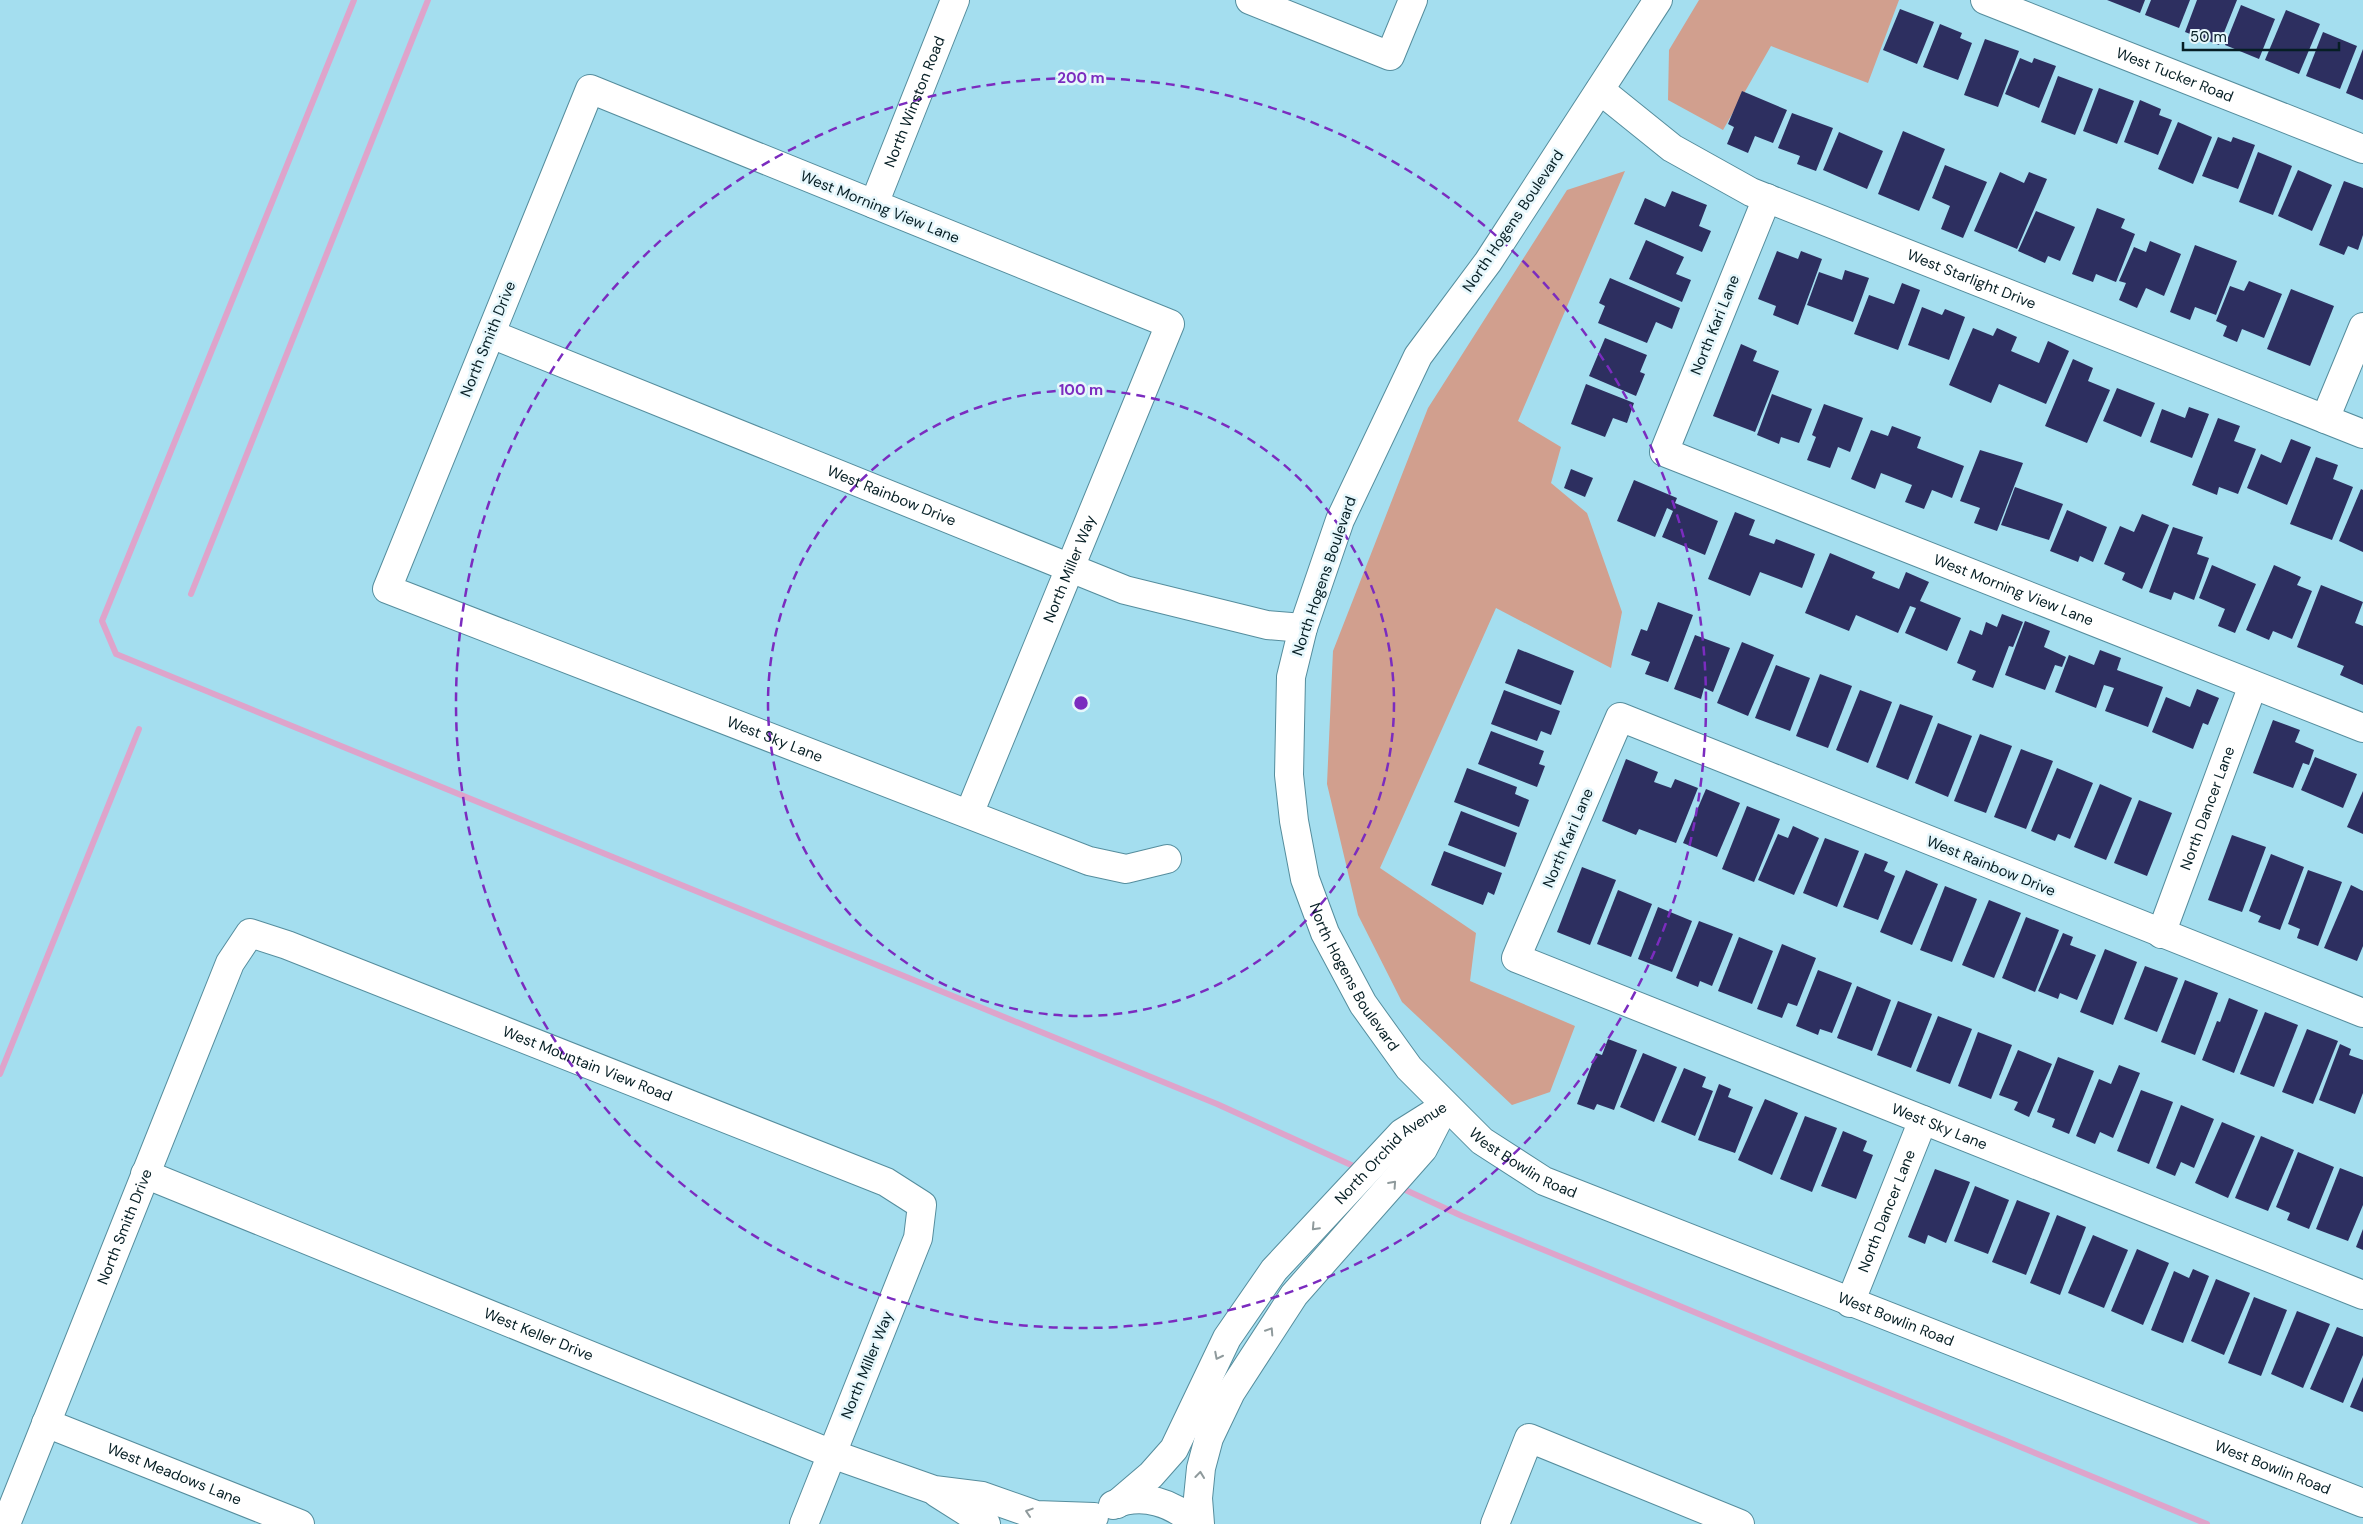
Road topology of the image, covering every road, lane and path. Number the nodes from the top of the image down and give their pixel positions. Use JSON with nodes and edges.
{"nodes":[{"id":1,"x":955,"y":0,"type":"edge"},
{"id":2,"x":1250,"y":0,"type":"edge"},
{"id":3,"x":1413,"y":0,"type":"edge"},
{"id":4,"x":1658,"y":0,"type":"edge"},
{"id":5,"x":1985,"y":0,"type":"edge"},
{"id":6,"x":590,"y":89,"type":"joint"},
{"id":7,"x":1600,"y":90,"type":"junction"},
{"id":8,"x":2363,"y":149,"type":"edge"},
{"id":9,"x":1767,"y":198,"type":"junction"},
{"id":10,"x":874,"y":204,"type":"junction"},
{"id":11,"x":1170,"y":324,"type":"joint"},
{"id":12,"x":2363,"y":327,"type":"edge"},
{"id":13,"x":491,"y":334,"type":"junction"},
{"id":14,"x":2325,"y":419,"type":"junction"},
{"id":15,"x":2363,"y":434,"type":"edge"},
{"id":16,"x":1664,"y":452,"type":"joint"},
{"id":17,"x":1070,"y":568,"type":"junction"},
{"id":18,"x":387,"y":590,"type":"joint"},
{"id":19,"x":1303,"y":628,"type":"junction"},
{"id":20,"x":2253,"y":685,"type":"junction"},
{"id":21,"x":1620,"y":718,"type":"joint"},
{"id":22,"x":2363,"y":728,"type":"edge"},
{"id":23,"x":969,"y":814,"type":"junction"},
{"id":24,"x":1167,"y":859,"type":"dead end"},
{"id":25,"x":250,"y":933,"type":"joint"},
{"id":26,"x":2161,"y":934,"type":"junction"},
{"id":27,"x":1516,"y":958,"type":"joint"},
{"id":28,"x":2363,"y":1013,"type":"edge"},
{"id":29,"x":1445,"y":1106,"type":"junction"},
{"id":30,"x":1922,"y":1120,"type":"junction"},
{"id":31,"x":145,"y":1174,"type":"junction"},
{"id":32,"x":922,"y":1205,"type":"joint"},
{"id":33,"x":2363,"y":1294,"type":"edge"},
{"id":34,"x":1850,"y":1302,"type":"junction"},
{"id":35,"x":46,"y":1423,"type":"junction"},
{"id":36,"x":832,"y":1454,"type":"junction"},
{"id":37,"x":934,"y":1490,"type":"junction"},
{"id":38,"x":2363,"y":1503,"type":"edge"},
{"id":39,"x":1100,"y":1515,"type":"edge"},
{"id":40,"x":6,"y":1524,"type":"edge"},
{"id":41,"x":300,"y":1524,"type":"edge"},
{"id":42,"x":804,"y":1524,"type":"edge"},
{"id":43,"x":986,"y":1524,"type":"edge"},
{"id":44,"x":1195,"y":1524,"type":"edge"},
{"id":45,"x":1200,"y":1524,"type":"edge"},
{"id":46,"x":1495,"y":1524,"type":"edge"},
{"id":47,"x":1740,"y":1524,"type":"edge"}],
"edges":[{"from":1,"to":10,"type":"street","name":"North Winston Road"},
{"from":2,"to":3,"type":"street"},
{"from":4,"to":7,"type":"street","name":"North Hogens Boulevard"},
{"from":5,"to":8,"type":"street","name":"West Tucker Road"},
{"from":6,"to":10,"type":"street","name":"West Morning View Lane"},
{"from":6,"to":13,"type":"street","name":"North Smith Drive"},
{"from":7,"to":9,"type":"street","name":"West Starlight Drive"},
{"from":7,"to":19,"type":"street","name":"North Hogens Boulevard"},
{"from":9,"to":14,"type":"street","name":"West Starlight Drive"},
{"from":9,"to":16,"type":"street","name":"North Kari Lane"},
{"from":10,"to":11,"type":"street","name":"West Morning View Lane"},
{"from":11,"to":17,"type":"street","name":"North Miller Way"},
{"from":12,"to":14,"type":"street"},
{"from":13,"to":17,"type":"street","name":"West Rainbow Drive"},
{"from":13,"to":18,"type":"street","name":"North Smith Drive"},
{"from":14,"to":15,"type":"street","name":"West Starlight Drive"},
{"from":16,"to":20,"type":"street","name":"West Morning View Lane"},
{"from":17,"to":19,"type":"street","name":"West Rainbow Drive"},
{"from":17,"to":23,"type":"street","name":"North Miller Way"},
{"from":18,"to":23,"type":"street","name":"West Sky Lane"},
{"from":19,"to":29,"type":"street","name":"North Hogens Boulevard"},
{"from":20,"to":22,"type":"street","name":"West Morning View Lane"},
{"from":20,"to":26,"type":"street","name":"North Dancer Lane"},
{"from":21,"to":26,"type":"street","name":"West Rainbow Drive"},
{"from":21,"to":27,"type":"street","name":"North Kari Lane"},
{"from":23,"to":24,"type":"street","name":"West Sky Lane"},
{"from":25,"to":31,"type":"street","name":"North Smith Drive"},
{"from":25,"to":32,"type":"street","name":"West Mountain View Road"},
{"from":26,"to":28,"type":"street","name":"West Rainbow Drive"},
{"from":27,"to":30,"type":"street","name":"West Sky Lane"},
{"from":29,"to":34,"type":"street","name":"West Bowlin Road"},
{"from":29,"to":39,"type":"street","name":"North Orchid Avenue","one_way":true},
{"from":45,"to":29,"type":"street","name":"North Orchid Avenue","one_way":true},
{"from":30,"to":33,"type":"street","name":"West Sky Lane"},
{"from":30,"to":34,"type":"street","name":"North Dancer Lane"},
{"from":31,"to":35,"type":"street","name":"North Smith Drive"},
{"from":31,"to":36,"type":"street","name":"West Keller Drive"},
{"from":32,"to":36,"type":"street","name":"North Miller Way"},
{"from":34,"to":38,"type":"street","name":"West Bowlin Road"},
{"from":35,"to":40,"type":"street","name":"North Smith Drive"},
{"from":35,"to":41,"type":"street","name":"West Meadows Lane"},
{"from":36,"to":37,"type":"street","name":"West Keller Drive"},
{"from":36,"to":42,"type":"street","name":"North Miller Way"},
{"from":39,"to":37,"type":"street","name":"West Keller Drive","one_way":true},
{"from":37,"to":43,"type":"street","name":"West Keller Drive"},
{"from":39,"to":44,"type":"street","name":"West Keller Drive"},
{"from":46,"to":47,"type":"street"}]}
